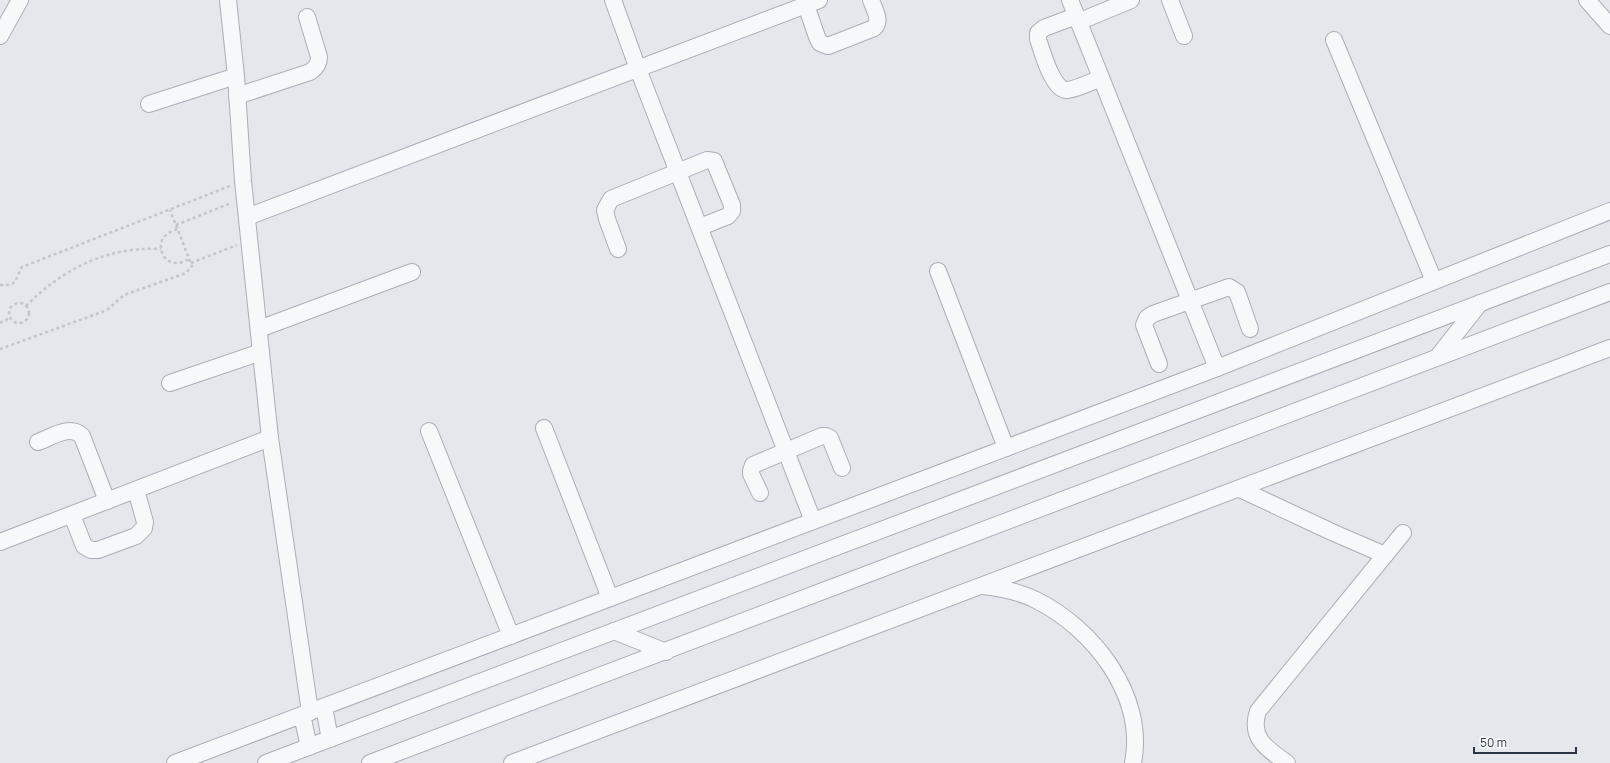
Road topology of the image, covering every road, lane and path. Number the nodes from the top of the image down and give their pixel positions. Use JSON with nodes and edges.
{"nodes":[{"id":1,"x":20,"y":0,"type":"edge"},
{"id":2,"x":228,"y":0,"type":"edge"},
{"id":3,"x":613,"y":0,"type":"edge"},
{"id":4,"x":871,"y":0,"type":"edge"},
{"id":5,"x":1070,"y":0,"type":"edge"},
{"id":6,"x":1131,"y":0,"type":"edge"},
{"id":7,"x":1170,"y":0,"type":"edge"},
{"id":8,"x":1587,"y":0,"type":"edge"},
{"id":9,"x":812,"y":3,"type":"edge"},
{"id":10,"x":308,"y":17,"type":"dead end"},
{"id":11,"x":1077,"y":19,"type":"junction"},
{"id":12,"x":1610,"y":26,"type":"edge"},
{"id":13,"x":0,"y":36,"type":"edge"},
{"id":14,"x":1184,"y":36,"type":"dead end"},
{"id":15,"x":1334,"y":40,"type":"dead end"},
{"id":16,"x":638,"y":69,"type":"junction"},
{"id":17,"x":236,"y":76,"type":"junction"},
{"id":18,"x":1101,"y":78,"type":"junction"},
{"id":19,"x":237,"y":96,"type":"junction"},
{"id":20,"x":148,"y":104,"type":"dead end"},
{"id":21,"x":678,"y":172,"type":"junction"},
{"id":22,"x":243,"y":181,"type":"junction"},
{"id":23,"x":245,"y":198,"type":"junction"},
{"id":24,"x":170,"y":210,"type":"junction"},
{"id":25,"x":1610,"y":211,"type":"edge"},
{"id":26,"x":247,"y":217,"type":"junction"},
{"id":27,"x":176,"y":225,"type":"junction"},
{"id":28,"x":700,"y":227,"type":"junction"},
{"id":29,"x":177,"y":229,"type":"junction"},
{"id":30,"x":249,"y":240,"type":"junction"},
{"id":31,"x":161,"y":249,"type":"junction"},
{"id":32,"x":618,"y":249,"type":"dead end"},
{"id":33,"x":1610,"y":254,"type":"edge"},
{"id":34,"x":189,"y":259,"type":"junction"},
{"id":35,"x":191,"y":263,"type":"junction"},
{"id":36,"x":938,"y":271,"type":"dead end"},
{"id":37,"x":412,"y":272,"type":"dead end"},
{"id":38,"x":1434,"y":281,"type":"junction"},
{"id":39,"x":0,"y":285,"type":"edge"},
{"id":40,"x":1610,"y":292,"type":"edge"},
{"id":41,"x":1190,"y":300,"type":"junction"},
{"id":42,"x":1480,"y":303,"type":"junction"},
{"id":43,"x":26,"y":306,"type":"junction"},
{"id":44,"x":10,"y":318,"type":"junction"},
{"id":45,"x":0,"y":323,"type":"edge"},
{"id":46,"x":259,"y":329,"type":"junction"},
{"id":47,"x":1250,"y":329,"type":"dead end"},
{"id":48,"x":1610,"y":348,"type":"edge"},
{"id":49,"x":0,"y":349,"type":"edge"},
{"id":50,"x":261,"y":352,"type":"junction"},
{"id":51,"x":1439,"y":356,"type":"junction"},
{"id":52,"x":1159,"y":364,"type":"dead end"},
{"id":53,"x":1216,"y":368,"type":"junction"},
{"id":54,"x":170,"y":382,"type":"dead end"},
{"id":55,"x":544,"y":428,"type":"dead end"},
{"id":56,"x":429,"y":431,"type":"dead end"},
{"id":57,"x":270,"y":438,"type":"junction"},
{"id":58,"x":38,"y":442,"type":"dead end"},
{"id":59,"x":1006,"y":448,"type":"junction"},
{"id":60,"x":786,"y":451,"type":"junction"},
{"id":61,"x":842,"y":468,"type":"dead end"},
{"id":62,"x":1240,"y":489,"type":"junction"},
{"id":63,"x":136,"y":490,"type":"junction"},
{"id":64,"x":760,"y":493,"type":"dead end"},
{"id":65,"x":106,"y":501,"type":"junction"},
{"id":66,"x":72,"y":515,"type":"junction"},
{"id":67,"x":813,"y":521,"type":"junction"},
{"id":68,"x":1403,"y":533,"type":"dead end"},
{"id":69,"x":0,"y":542,"type":"edge"},
{"id":70,"x":1385,"y":555,"type":"junction"},
{"id":71,"x":983,"y":586,"type":"junction"},
{"id":72,"x":610,"y":598,"type":"junction"},
{"id":73,"x":614,"y":632,"type":"junction"},
{"id":74,"x":511,"y":636,"type":"junction"},
{"id":75,"x":666,"y":652,"type":"junction"},
{"id":76,"x":312,"y":711,"type":"junction"},
{"id":77,"x":330,"y":739,"type":"junction"},
{"id":78,"x":309,"y":747,"type":"junction"},
{"id":79,"x":175,"y":763,"type":"edge"},
{"id":80,"x":266,"y":763,"type":"edge"},
{"id":81,"x":370,"y":763,"type":"edge"},
{"id":82,"x":512,"y":763,"type":"edge"},
{"id":83,"x":1133,"y":763,"type":"edge"},
{"id":84,"x":1287,"y":763,"type":"edge"}],
"edges":[{"from":1,"to":13,"type":"street"},
{"from":2,"to":17,"type":"street"},
{"from":3,"to":16,"type":"street"},
{"from":4,"to":9,"type":"street"},
{"from":5,"to":11,"type":"street"},
{"from":6,"to":11,"type":"street"},
{"from":7,"to":14,"type":"street"},
{"from":8,"to":12,"type":"street"},
{"from":9,"to":16,"type":"street"},
{"from":10,"to":19,"type":"street"},
{"from":11,"to":18,"type":"street"},
{"from":11,"to":18,"type":"street"},
{"from":15,"to":38,"type":"street"},
{"from":16,"to":21,"type":"street"},
{"from":16,"to":26,"type":"street"},
{"from":17,"to":19,"type":"street"},
{"from":17,"to":20,"type":"street"},
{"from":18,"to":41,"type":"street"},
{"from":19,"to":22,"type":"street"},
{"from":21,"to":28,"type":"street"},
{"from":21,"to":28,"type":"street"},
{"from":21,"to":32,"type":"street"},
{"from":22,"to":23,"type":"street"},
{"from":22,"to":24,"type":"path"},
{"from":23,"to":26,"type":"street"},
{"from":23,"to":27,"type":"path"},
{"from":24,"to":27,"type":"path"},
{"from":24,"to":39,"type":"path"},
{"from":25,"to":38,"type":"street"},
{"from":26,"to":30,"type":"street"},
{"from":27,"to":29,"type":"path"},
{"from":28,"to":60,"type":"street"},
{"from":29,"to":31,"type":"path"},
{"from":29,"to":34,"type":"path"},
{"from":30,"to":35,"type":"path"},
{"from":30,"to":46,"type":"street"},
{"from":31,"to":34,"type":"path"},
{"from":31,"to":43,"type":"path"},
{"from":33,"to":42,"type":"street"},
{"from":34,"to":35,"type":"path"},
{"from":35,"to":49,"type":"path"},
{"from":36,"to":59,"type":"street"},
{"from":37,"to":46,"type":"street"},
{"from":38,"to":53,"type":"street"},
{"from":40,"to":51,"type":"street"},
{"from":41,"to":47,"type":"street"},
{"from":41,"to":52,"type":"street"},
{"from":41,"to":53,"type":"street"},
{"from":42,"to":51,"type":"street"},
{"from":42,"to":73,"type":"street"},
{"from":43,"to":44,"type":"path"},
{"from":43,"to":44,"type":"path"},
{"from":44,"to":45,"type":"path"},
{"from":46,"to":50,"type":"street"},
{"from":48,"to":62,"type":"street"},
{"from":50,"to":54,"type":"street"},
{"from":50,"to":57,"type":"street"},
{"from":51,"to":75,"type":"street"},
{"from":53,"to":59,"type":"street"},
{"from":55,"to":72,"type":"street"},
{"from":56,"to":74,"type":"street"},
{"from":57,"to":63,"type":"street"},
{"from":57,"to":76,"type":"street"},
{"from":58,"to":65,"type":"street"},
{"from":59,"to":67,"type":"street"},
{"from":60,"to":61,"type":"street"},
{"from":60,"to":64,"type":"street"},
{"from":60,"to":67,"type":"street"},
{"from":62,"to":70,"type":"street"},
{"from":62,"to":71,"type":"street"},
{"from":63,"to":65,"type":"street"},
{"from":63,"to":66,"type":"street"},
{"from":65,"to":66,"type":"street"},
{"from":66,"to":69,"type":"street"},
{"from":67,"to":72,"type":"street"},
{"from":68,"to":70,"type":"street"},
{"from":70,"to":84,"type":"street"},
{"from":71,"to":82,"type":"street"},
{"from":71,"to":83,"type":"street"},
{"from":72,"to":74,"type":"street"},
{"from":73,"to":75,"type":"street"},
{"from":73,"to":77,"type":"street"},
{"from":74,"to":76,"type":"street"},
{"from":75,"to":81,"type":"street"},
{"from":76,"to":77,"type":"street"},
{"from":76,"to":78,"type":"street"},
{"from":76,"to":79,"type":"street"},
{"from":77,"to":78,"type":"street"},
{"from":78,"to":80,"type":"street"}]}
